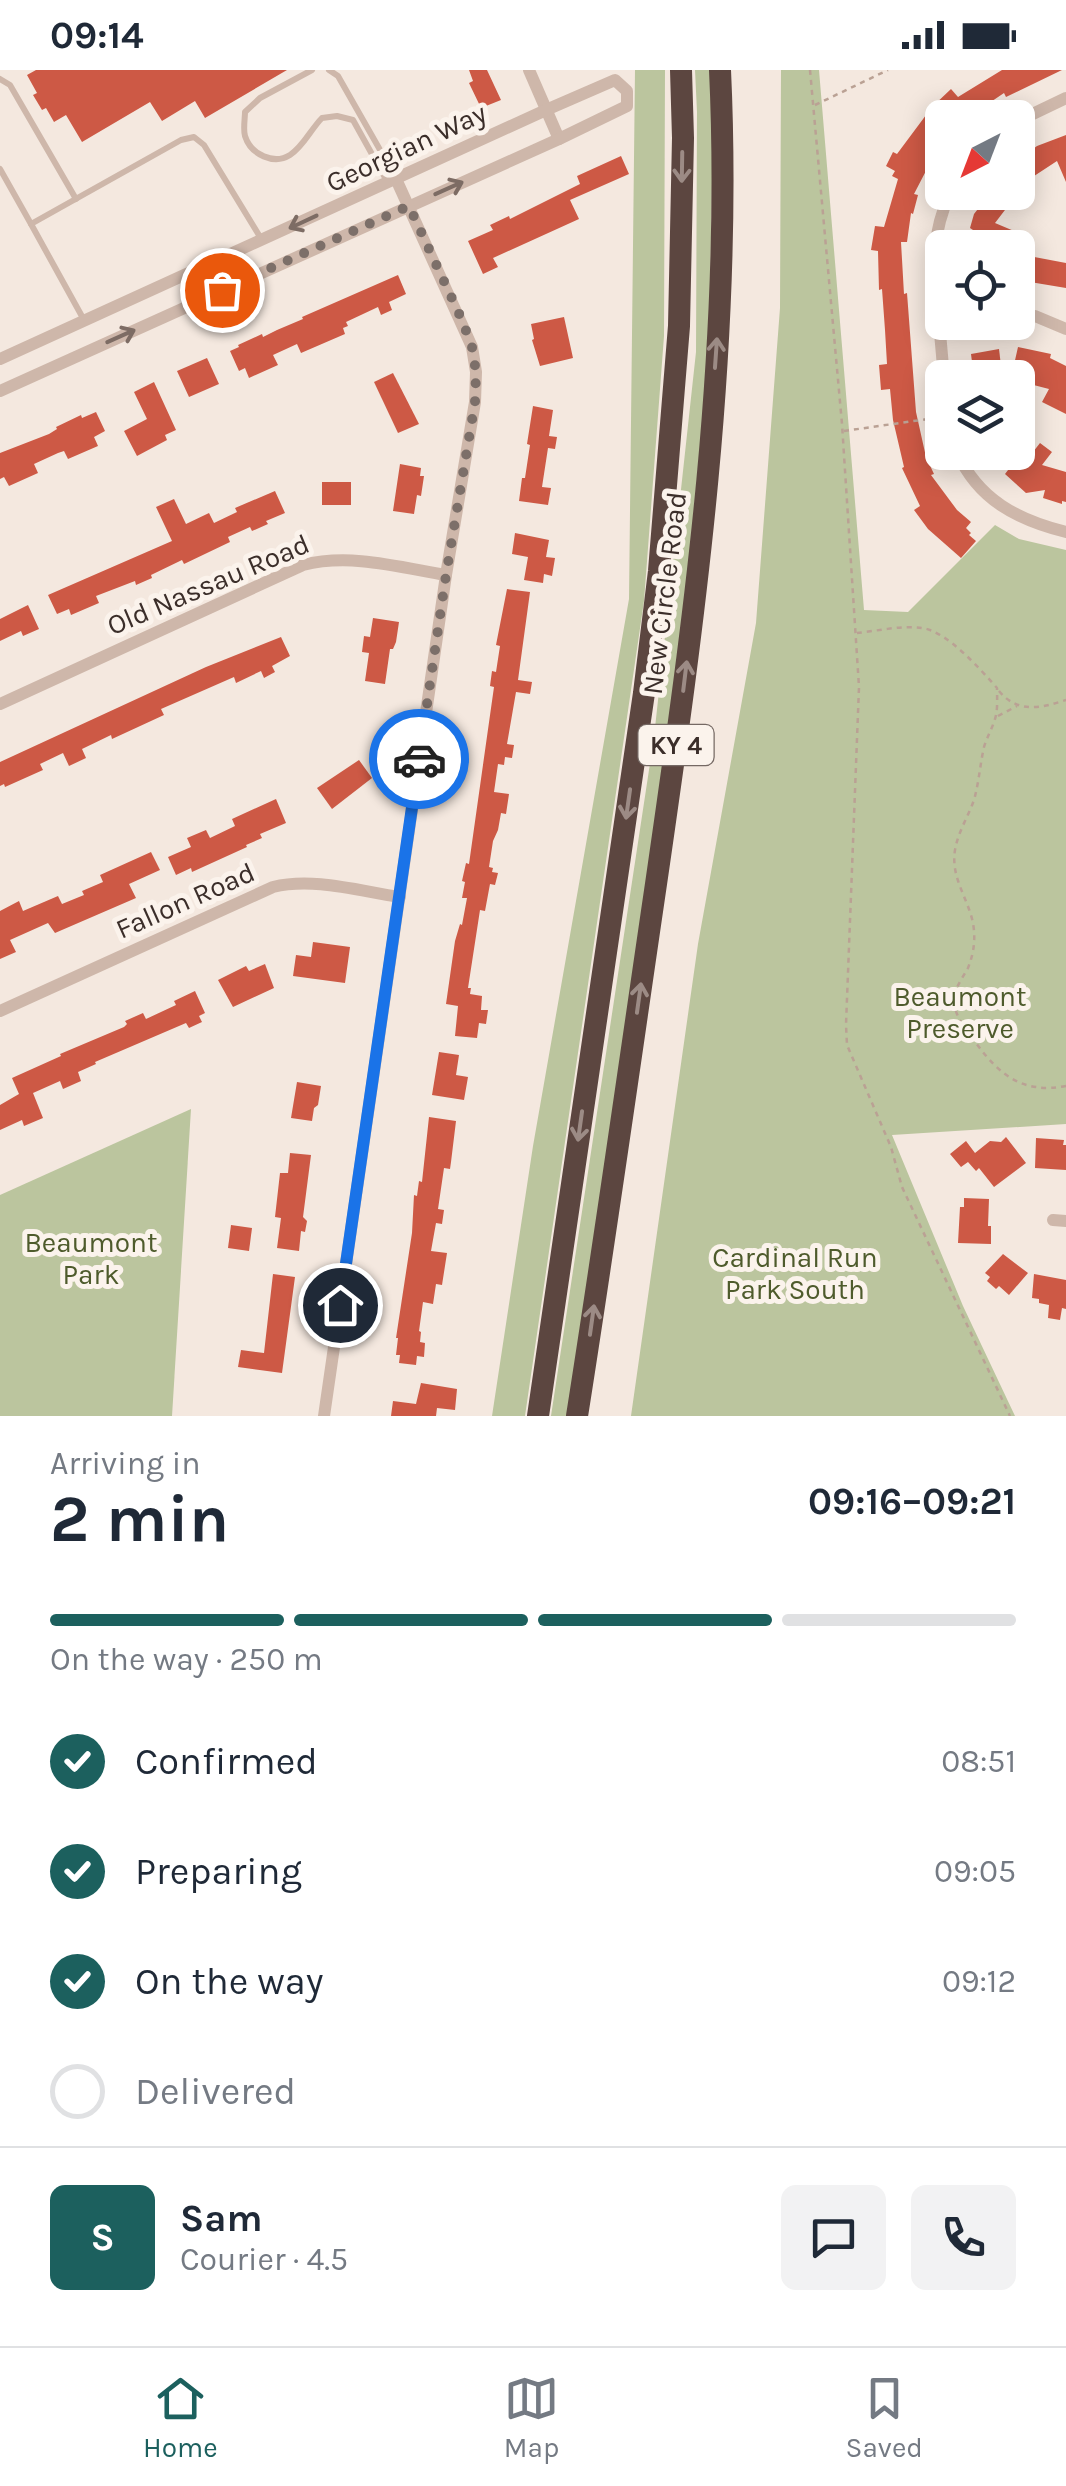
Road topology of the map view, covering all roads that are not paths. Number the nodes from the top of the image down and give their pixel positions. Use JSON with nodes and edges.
{"nodes":[{"id":1,"x":312,"y":70,"type":"edge"},
{"id":2,"x":329,"y":70,"type":"edge"},
{"id":3,"x":528,"y":70,"type":"edge"},
{"id":4,"x":681,"y":70,"type":"edge"},
{"id":5,"x":720,"y":70,"type":"edge"},
{"id":6,"x":0,"y":79,"type":"edge"},
{"id":7,"x":1066,"y":98,"type":"edge"},
{"id":8,"x":546,"y":110,"type":"junction"},
{"id":9,"x":1035,"y":113,"type":"edge"},
{"id":10,"x":559,"y":139,"type":"junction"},
{"id":11,"x":0,"y":169,"type":"edge"},
{"id":12,"x":392,"y":181,"type":"junction"},
{"id":13,"x":76,"y":199,"type":"junction"},
{"id":14,"x":409,"y":206,"type":"junction"},
{"id":15,"x":31,"y":224,"type":"junction"},
{"id":16,"x":262,"y":240,"type":"junction"},
{"id":17,"x":1035,"y":316,"type":"edge"},
{"id":18,"x":78,"y":324,"type":"junction"},
{"id":19,"x":1066,"y":329,"type":"edge"},
{"id":20,"x":85,"y":352,"type":"junction"},
{"id":21,"x":0,"y":359,"type":"edge"},
{"id":22,"x":0,"y":391,"type":"edge"},
{"id":23,"x":966,"y":470,"type":"edge"},
{"id":24,"x":1066,"y":532,"type":"edge"},
{"id":25,"x":446,"y":575,"type":"junction"},
{"id":26,"x":0,"y":704,"type":"edge"},
{"id":27,"x":400,"y":897,"type":"junction"},
{"id":28,"x":0,"y":1012,"type":"edge"},
{"id":29,"x":324,"y":1416,"type":"edge"},
{"id":30,"x":538,"y":1416,"type":"edge"},
{"id":31,"x":577,"y":1416,"type":"edge"}],
"edges":[{"from":1,"to":12,"type":"lane"},
{"from":2,"to":12,"type":"lane"},
{"from":3,"to":8,"type":"street"},
{"from":4,"to":30,"type":"highway","name":"New Circle Road","number":"KY 4","one_way":true},
{"from":31,"to":5,"type":"highway","name":"New Circle Road","number":"KY 4","one_way":true},
{"from":6,"to":13,"type":"lane"},
{"from":7,"to":9,"type":"street"},
{"from":8,"to":10,"type":"street"},
{"from":8,"to":10,"type":"street","name":"Georgian Way"},
{"from":8,"to":12,"type":"street","name":"Georgian Way"},
{"from":14,"to":10,"type":"street","name":"Georgian Way","one_way":true},
{"from":11,"to":15,"type":"lane"},
{"from":12,"to":14,"type":"street"},
{"from":12,"to":16,"type":"street","name":"Georgian Way","one_way":true},
{"from":13,"to":15,"type":"lane"},
{"from":13,"to":16,"type":"lane"},
{"from":20,"to":14,"type":"street","name":"Georgian Way","one_way":true},
{"from":14,"to":25,"type":"street"},
{"from":15,"to":18,"type":"lane"},
{"from":16,"to":18,"type":"street","name":"Georgian Way"},
{"from":17,"to":19,"type":"street"},
{"from":18,"to":20,"type":"street"},
{"from":18,"to":21,"type":"street","name":"Georgian Way"},
{"from":20,"to":22,"type":"street","name":"Georgian Way"},
{"from":23,"to":24,"type":"street"},
{"from":25,"to":26,"type":"street","name":"Old Nassau Road"},
{"from":25,"to":27,"type":"street"},
{"from":27,"to":28,"type":"street","name":"Fallon Road"},
{"from":27,"to":29,"type":"street"}]}
